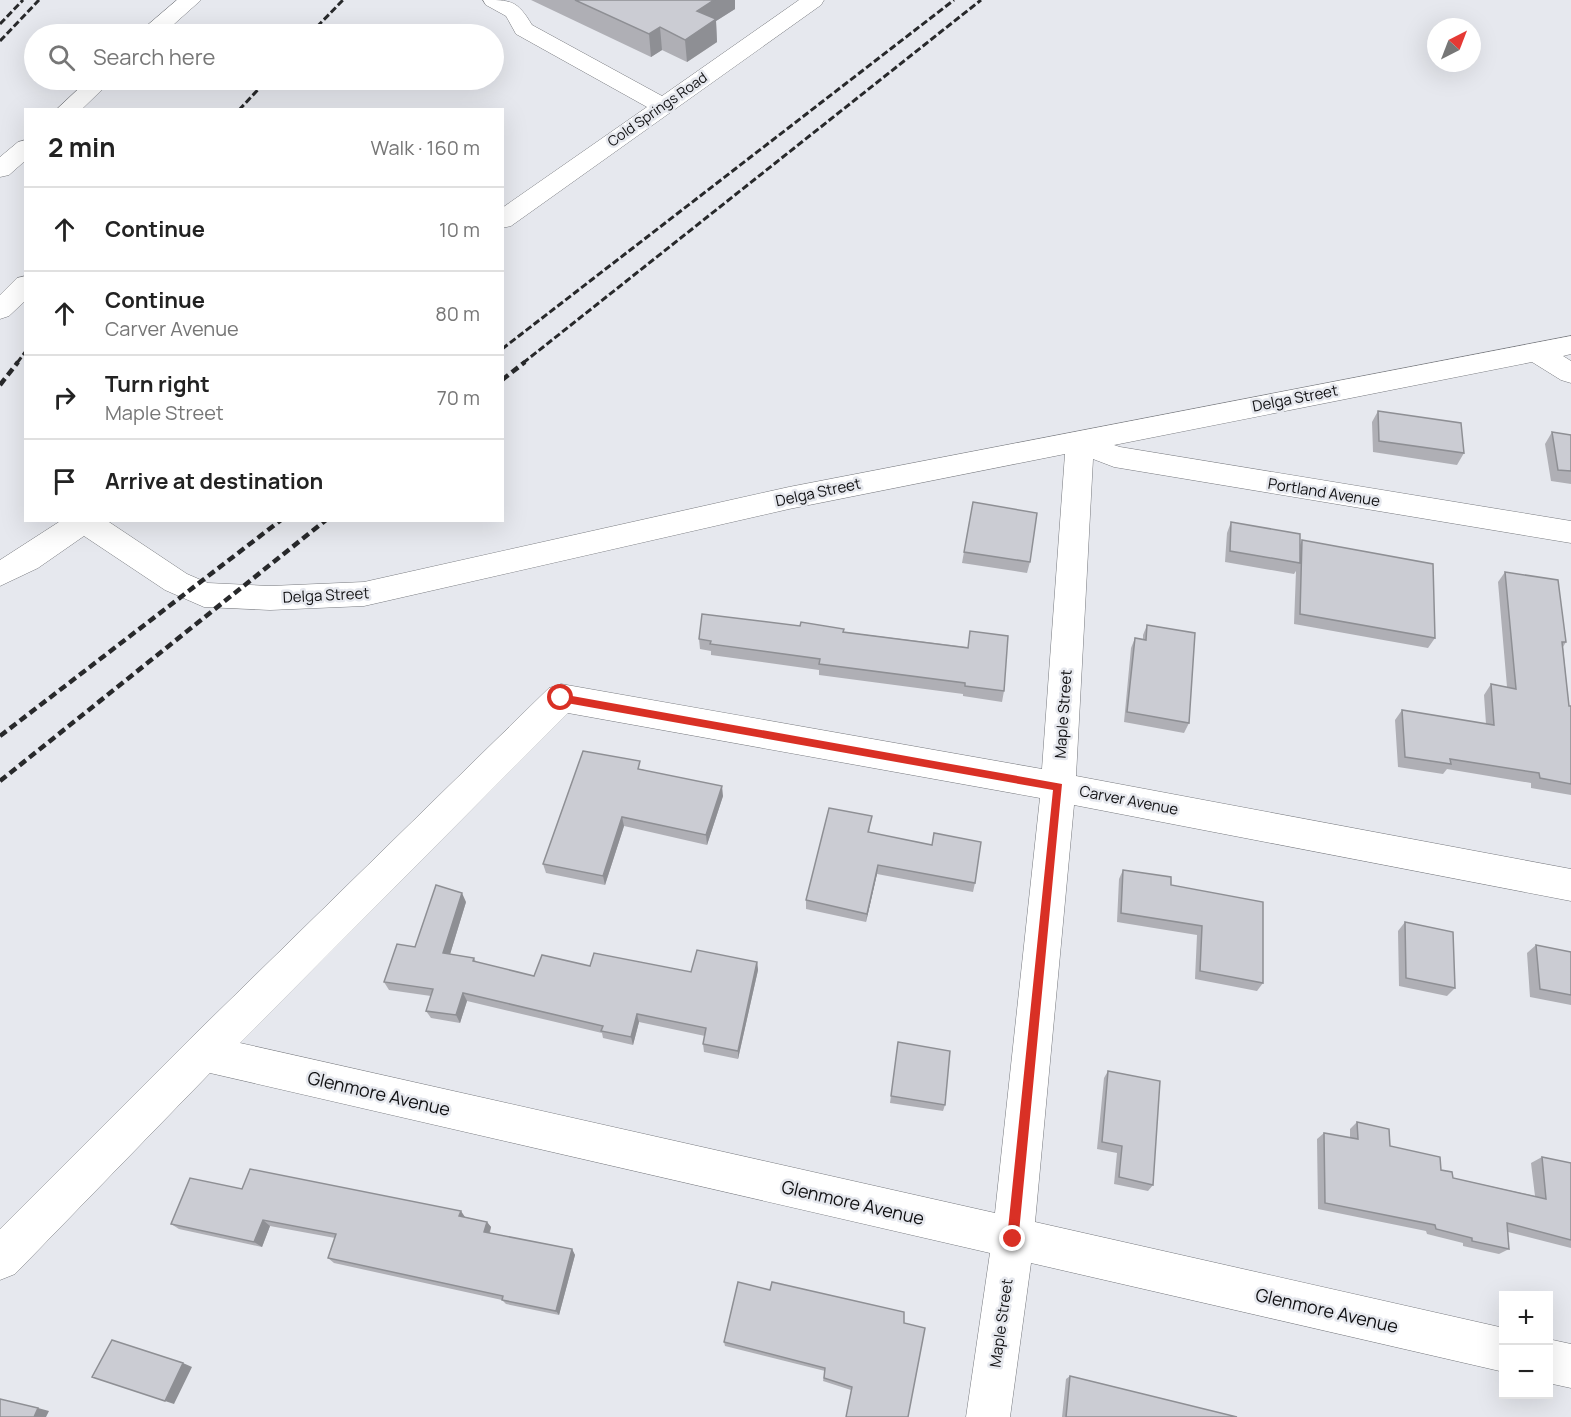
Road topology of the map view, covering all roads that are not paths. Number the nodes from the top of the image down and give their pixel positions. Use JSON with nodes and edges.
{"nodes":[{"id":1,"x":190,"y":0,"type":"edge"},
{"id":2,"x":494,"y":0,"type":"edge"},
{"id":3,"x":813,"y":0,"type":"edge"},
{"id":4,"x":162,"y":24,"type":"edge"},
{"id":5,"x":90,"y":90,"type":"edge"},
{"id":6,"x":662,"y":106,"type":"junction"},
{"id":7,"x":69,"y":108,"type":"edge"},
{"id":8,"x":24,"y":149,"type":"edge"},
{"id":9,"x":0,"y":170,"type":"edge"},
{"id":10,"x":504,"y":219,"type":"edge"},
{"id":11,"x":24,"y":286,"type":"edge"},
{"id":12,"x":0,"y":310,"type":"edge"},
{"id":13,"x":1571,"y":345,"type":"edge"},
{"id":14,"x":1536,"y":351,"type":"junction"},
{"id":15,"x":1571,"y":373,"type":"edge"},
{"id":16,"x":1080,"y":440,"type":"junction"},
{"id":17,"x":84,"y":522,"type":"edge"},
{"id":18,"x":86,"y":522,"type":"edge"},
{"id":19,"x":1571,"y":532,"type":"edge"},
{"id":20,"x":0,"y":574,"type":"edge"},
{"id":21,"x":1058,"y":787,"type":"junction"},
{"id":22,"x":1571,"y":885,"type":"edge"},
{"id":23,"x":202,"y":1053,"type":"junction"},
{"id":24,"x":1013,"y":1239,"type":"junction"},
{"id":25,"x":0,"y":1259,"type":"edge"},
{"id":26,"x":1499,"y":1349,"type":"edge"},
{"id":27,"x":1553,"y":1362,"type":"edge"},
{"id":28,"x":1571,"y":1366,"type":"edge"},
{"id":29,"x":988,"y":1417,"type":"edge"}],
"edges":[{"from":1,"to":4,"type":"street"},
{"from":2,"to":6,"type":"street"},
{"from":3,"to":6,"type":"street","name":"Cold Springs Road"},
{"from":5,"to":7,"type":"street"},
{"from":6,"to":10,"type":"street","name":"Cold Springs Road"},
{"from":8,"to":9,"type":"street"},
{"from":11,"to":12,"type":"street"},
{"from":13,"to":14,"type":"street","name":"Delga Street"},
{"from":14,"to":15,"type":"street"},
{"from":14,"to":16,"type":"street","name":"Delga Street"},
{"from":16,"to":18,"type":"street","name":"Delga Street"},
{"from":16,"to":19,"type":"street","name":"Portland Avenue"},
{"from":16,"to":21,"type":"street","name":"Maple Street"},
{"from":17,"to":20,"type":"street"},
{"from":21,"to":22,"type":"street","name":"Carver Avenue"},
{"from":21,"to":23,"type":"street","name":"Carver Avenue"},
{"from":21,"to":24,"type":"street","name":"Maple Street"},
{"from":23,"to":24,"type":"street","name":"Glenmore Avenue"},
{"from":23,"to":25,"type":"street"},
{"from":24,"to":26,"type":"street","name":"Glenmore Avenue"},
{"from":24,"to":29,"type":"street","name":"Maple Street"},
{"from":27,"to":28,"type":"street"}]}
